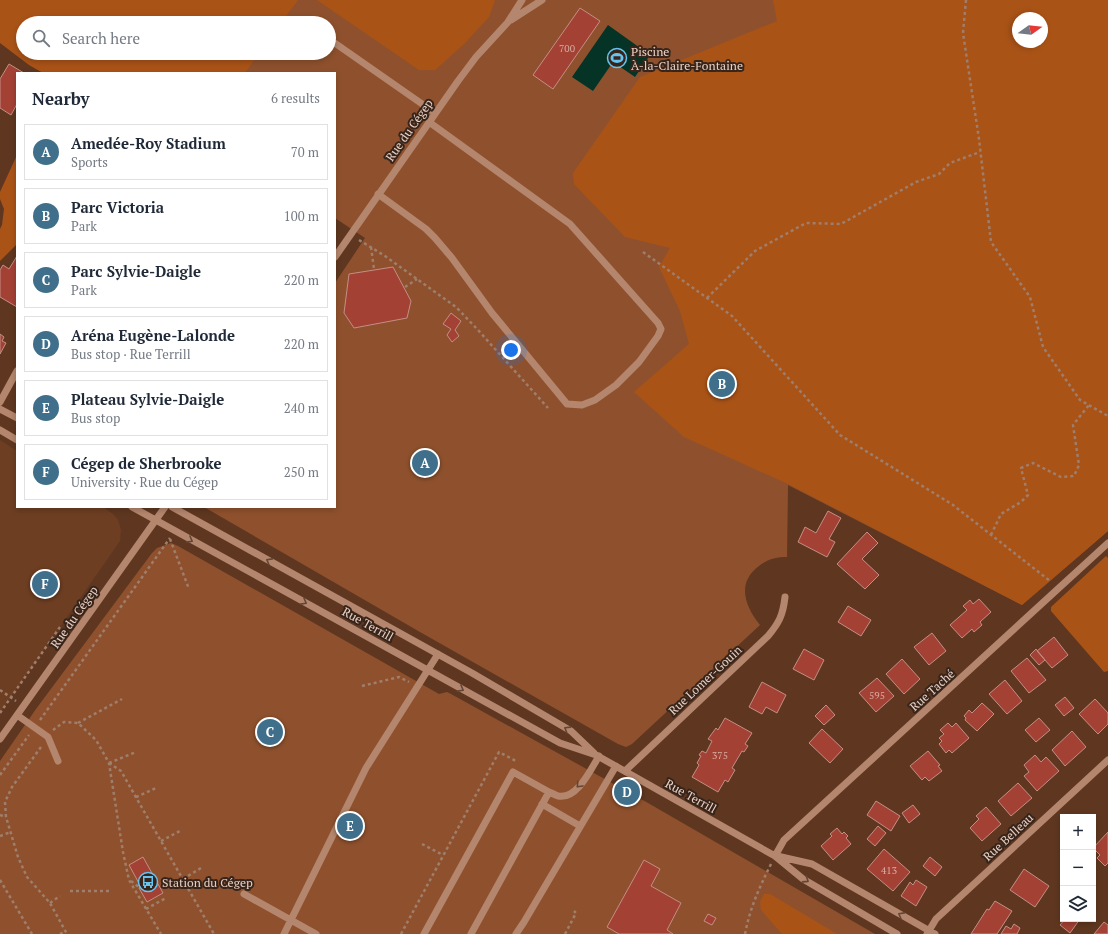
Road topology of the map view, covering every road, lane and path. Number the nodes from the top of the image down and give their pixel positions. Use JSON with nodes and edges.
{"nodes":[{"id":1,"x":522,"y":0,"type":"edge"},
{"id":2,"x":542,"y":0,"type":"edge"},
{"id":3,"x":966,"y":0,"type":"edge"},
{"id":4,"x":508,"y":22,"type":"junction"},
{"id":5,"x":336,"y":44,"type":"edge"},
{"id":6,"x":435,"y":113,"type":"junction"},
{"id":7,"x":429,"y":122,"type":"junction"},
{"id":8,"x":980,"y":152,"type":"junction"},
{"id":9,"x":378,"y":194,"type":"junction"},
{"id":10,"x":350,"y":234,"type":"junction"},
{"id":11,"x":371,"y":247,"type":"junction"},
{"id":12,"x":643,"y":252,"type":"dead end"},
{"id":13,"x":336,"y":255,"type":"edge"},
{"id":14,"x":374,"y":269,"type":"dead end"},
{"id":15,"x":417,"y":279,"type":"junction"},
{"id":16,"x":405,"y":287,"type":"dead end"},
{"id":17,"x":707,"y":298,"type":"junction"},
{"id":18,"x":16,"y":373,"type":"edge"},
{"id":19,"x":0,"y":402,"type":"edge"},
{"id":20,"x":1089,"y":405,"type":"junction"},
{"id":21,"x":548,"y":408,"type":"dead end"},
{"id":22,"x":0,"y":409,"type":"edge"},
{"id":23,"x":1108,"y":416,"type":"edge"},
{"id":24,"x":16,"y":417,"type":"edge"},
{"id":25,"x":0,"y":430,"type":"edge"},
{"id":26,"x":16,"y":439,"type":"edge"},
{"id":27,"x":134,"y":508,"type":"edge"},
{"id":28,"x":164,"y":508,"type":"edge"},
{"id":29,"x":174,"y":508,"type":"edge"},
{"id":30,"x":156,"y":521,"type":"junction"},
{"id":31,"x":991,"y":535,"type":"junction"},
{"id":32,"x":1108,"y":543,"type":"edge"},
{"id":33,"x":1050,"y":581,"type":"dead end"},
{"id":34,"x":189,"y":589,"type":"dead end"},
{"id":35,"x":785,"y":597,"type":"dead end"},
{"id":36,"x":60,"y":627,"type":"dead end"},
{"id":37,"x":438,"y":654,"type":"junction"},
{"id":38,"x":427,"y":670,"type":"junction"},
{"id":39,"x":69,"y":681,"type":"dead end"},
{"id":40,"x":362,"y":686,"type":"dead end"},
{"id":41,"x":416,"y":687,"type":"junction"},
{"id":42,"x":0,"y":690,"type":"edge"},
{"id":43,"x":11,"y":697,"type":"junction"},
{"id":44,"x":122,"y":699,"type":"dead end"},
{"id":45,"x":24,"y":706,"type":"junction"},
{"id":46,"x":0,"y":713,"type":"edge"},
{"id":47,"x":17,"y":715,"type":"junction"},
{"id":48,"x":78,"y":723,"type":"junction"},
{"id":49,"x":48,"y":737,"type":"junction"},
{"id":50,"x":0,"y":739,"type":"edge"},
{"id":51,"x":136,"y":752,"type":"dead end"},
{"id":52,"x":597,"y":755,"type":"junction"},
{"id":53,"x":1108,"y":760,"type":"edge"},
{"id":54,"x":58,"y":761,"type":"dead end"},
{"id":55,"x":108,"y":763,"type":"junction"},
{"id":56,"x":616,"y":766,"type":"junction"},
{"id":57,"x":625,"y":771,"type":"junction"},
{"id":58,"x":156,"y":788,"type":"dead end"},
{"id":59,"x":549,"y":792,"type":"junction"},
{"id":60,"x":136,"y":798,"type":"junction"},
{"id":61,"x":542,"y":804,"type":"junction"},
{"id":62,"x":0,"y":816,"type":"edge"},
{"id":63,"x":6,"y":818,"type":"junction"},
{"id":64,"x":580,"y":826,"type":"junction"},
{"id":65,"x":180,"y":831,"type":"dead end"},
{"id":66,"x":11,"y":832,"type":"junction"},
{"id":67,"x":0,"y":836,"type":"edge"},
{"id":68,"x":160,"y":841,"type":"junction"},
{"id":69,"x":422,"y":844,"type":"dead end"},
{"id":70,"x":444,"y":855,"type":"dead end"},
{"id":71,"x":775,"y":856,"type":"junction"},
{"id":72,"x":201,"y":868,"type":"dead end"},
{"id":73,"x":183,"y":879,"type":"junction"},
{"id":74,"x":0,"y":880,"type":"edge"},
{"id":75,"x":129,"y":880,"type":"junction"},
{"id":76,"x":140,"y":888,"type":"dead end"},
{"id":77,"x":70,"y":891,"type":"dead end"},
{"id":78,"x":111,"y":891,"type":"dead end"},
{"id":79,"x":244,"y":894,"type":"dead end"},
{"id":80,"x":60,"y":896,"type":"dead end"},
{"id":81,"x":166,"y":898,"type":"dead end"},
{"id":82,"x":50,"y":902,"type":"junction"},
{"id":83,"x":146,"y":909,"type":"junction"},
{"id":84,"x":574,"y":911,"type":"dead end"},
{"id":85,"x":292,"y":920,"type":"junction"},
{"id":86,"x":66,"y":932,"type":"edge"},
{"id":87,"x":931,"y":933,"type":"edge"},
{"id":88,"x":32,"y":934,"type":"edge"},
{"id":89,"x":60,"y":934,"type":"edge"},
{"id":90,"x":161,"y":934,"type":"edge"},
{"id":91,"x":214,"y":934,"type":"edge"},
{"id":92,"x":284,"y":934,"type":"edge"},
{"id":93,"x":316,"y":934,"type":"edge"},
{"id":94,"x":424,"y":934,"type":"edge"},
{"id":95,"x":471,"y":934,"type":"edge"},
{"id":96,"x":516,"y":934,"type":"edge"},
{"id":97,"x":564,"y":934,"type":"edge"},
{"id":98,"x":744,"y":934,"type":"edge"},
{"id":99,"x":897,"y":934,"type":"edge"}],
"edges":[{"from":1,"to":4,"type":"street","name":"Rue du Cégep"},
{"from":2,"to":4,"type":"street","name":"Rue du Cégep"},
{"from":3,"to":8,"type":"path"},
{"from":4,"to":6,"type":"street","name":"Rue du Cégep"},
{"from":5,"to":6,"type":"street"},
{"from":6,"to":7,"type":"street","name":"Rue du Cégep"},
{"from":7,"to":9,"type":"street","name":"Rue du Cégep"},
{"from":7,"to":9,"type":"street"},
{"from":8,"to":17,"type":"path"},
{"from":8,"to":20,"type":"path"},
{"from":9,"to":10,"type":"street","name":"Rue du Cégep"},
{"from":10,"to":11,"type":"path"},
{"from":10,"to":13,"type":"street","name":"Rue du Cégep"},
{"from":11,"to":14,"type":"path"},
{"from":11,"to":15,"type":"path"},
{"from":12,"to":17,"type":"path"},
{"from":15,"to":16,"type":"path"},
{"from":15,"to":21,"type":"path"},
{"from":17,"to":31,"type":"path"},
{"from":18,"to":19,"type":"street"},
{"from":20,"to":23,"type":"path"},
{"from":20,"to":31,"type":"path"},
{"from":22,"to":24,"type":"street"},
{"from":25,"to":26,"type":"street"},
{"from":27,"to":30,"type":"street","name":"Rue Terrill"},
{"from":28,"to":30,"type":"street","name":"Rue du Cégep"},
{"from":37,"to":29,"type":"street","name":"Rue Terrill","one_way":true},
{"from":30,"to":38,"type":"street","name":"Rue Terrill","one_way":true},
{"from":30,"to":45,"type":"street","name":"Rue du Cégep"},
{"from":31,"to":33,"type":"path"},
{"from":32,"to":71,"type":"street","name":"Rue Taché"},
{"from":34,"to":39,"type":"path"},
{"from":35,"to":57,"type":"street","name":"Rue Lomer-Gouin"},
{"from":36,"to":43,"type":"path"},
{"from":37,"to":38,"type":"street"},
{"from":52,"to":37,"type":"street","name":"Rue Terrill","one_way":true},
{"from":38,"to":41,"type":"street"},
{"from":38,"to":52,"type":"street","name":"Rue Terrill","one_way":true},
{"from":40,"to":41,"type":"path"},
{"from":41,"to":85,"type":"street"},
{"from":42,"to":43,"type":"path"},
{"from":43,"to":45,"type":"path"},
{"from":43,"to":46,"type":"path"},
{"from":44,"to":48,"type":"path"},
{"from":45,"to":47,"type":"street","name":"Rue du Cégep"},
{"from":47,"to":49,"type":"street"},
{"from":47,"to":50,"type":"street","name":"Rue du Cégep"},
{"from":48,"to":49,"type":"path"},
{"from":48,"to":55,"type":"path"},
{"from":49,"to":54,"type":"street"},
{"from":49,"to":63,"type":"path"},
{"from":51,"to":55,"type":"path"},
{"from":52,"to":56,"type":"street","name":"Rue Terrill"},
{"from":52,"to":59,"type":"street","one_way":true},
{"from":53,"to":87,"type":"street","name":"Rue Belleau"},
{"from":55,"to":60,"type":"path"},
{"from":55,"to":75,"type":"path"},
{"from":56,"to":57,"type":"street","name":"Rue Terrill"},
{"from":56,"to":64,"type":"street"},
{"from":57,"to":71,"type":"street","name":"Rue Terrill"},
{"from":58,"to":60,"type":"path"},
{"from":59,"to":61,"type":"street"},
{"from":59,"to":94,"type":"street"},
{"from":60,"to":68,"type":"path"},
{"from":61,"to":64,"type":"street"},
{"from":61,"to":95,"type":"street"},
{"from":62,"to":63,"type":"path"},
{"from":63,"to":66,"type":"path"},
{"from":64,"to":96,"type":"street"},
{"from":65,"to":68,"type":"path"},
{"from":66,"to":67,"type":"path"},
{"from":66,"to":82,"type":"path"},
{"from":68,"to":73,"type":"path"},
{"from":69,"to":70,"type":"path"},
{"from":87,"to":71,"type":"street","name":"Rue Terrill","one_way":true},
{"from":71,"to":98,"type":"path"},
{"from":71,"to":99,"type":"street","name":"Rue Terrill","one_way":true},
{"from":72,"to":73,"type":"path"},
{"from":73,"to":91,"type":"path"},
{"from":74,"to":88,"type":"path"},
{"from":75,"to":76,"type":"path"},
{"from":75,"to":83,"type":"path"},
{"from":77,"to":78,"type":"path"},
{"from":79,"to":85,"type":"street"},
{"from":80,"to":82,"type":"path"},
{"from":81,"to":83,"type":"path"},
{"from":82,"to":86,"type":"path"},
{"from":83,"to":90,"type":"path"},
{"from":84,"to":97,"type":"path"},
{"from":85,"to":92,"type":"street"},
{"from":85,"to":93,"type":"street"},
{"from":86,"to":89,"type":"path"}]}
